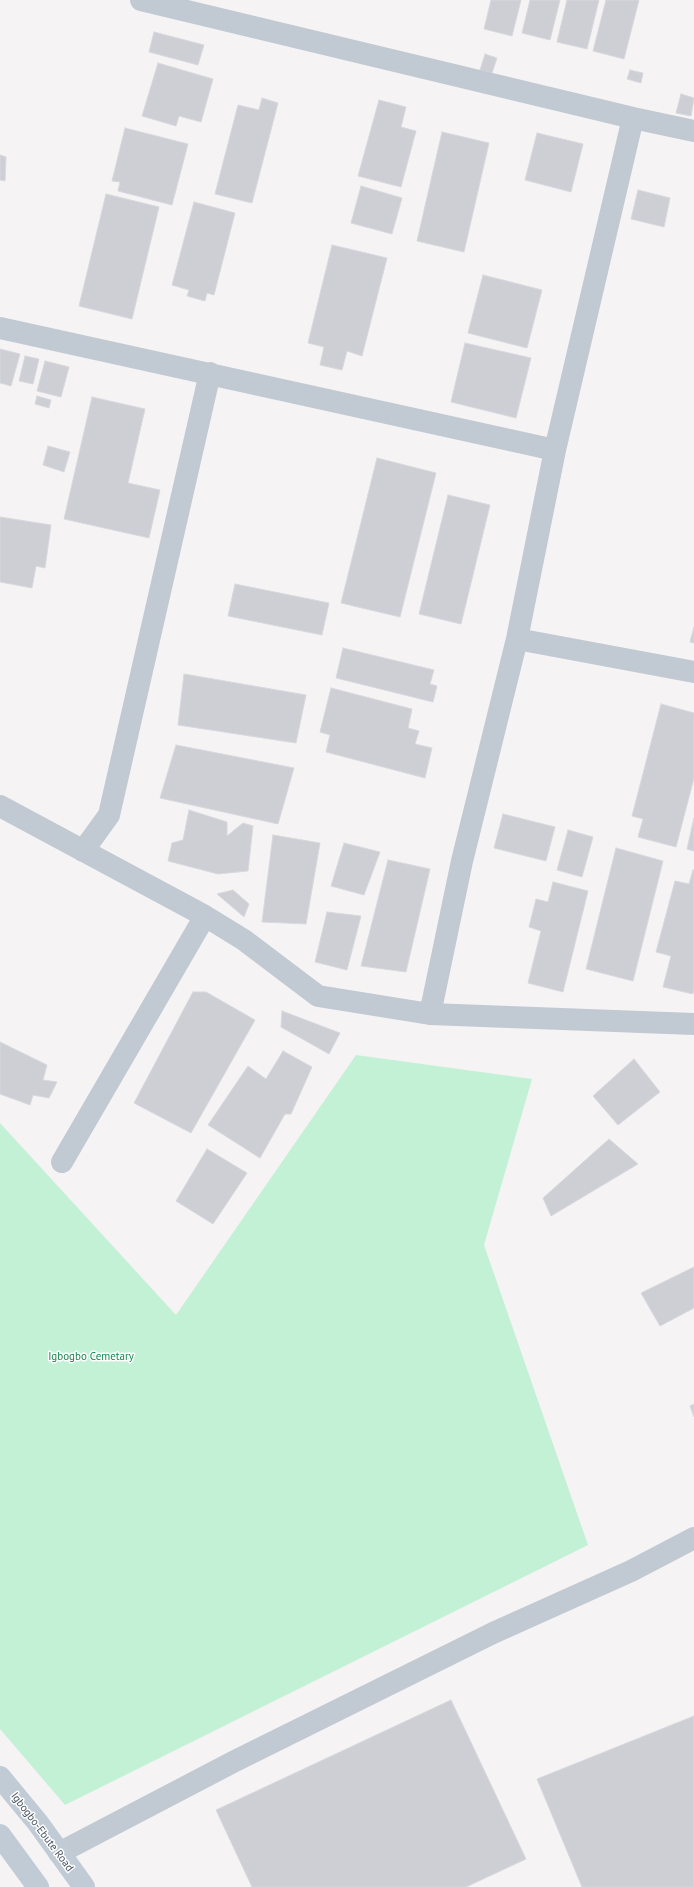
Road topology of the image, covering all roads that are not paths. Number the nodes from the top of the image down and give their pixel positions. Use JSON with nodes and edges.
{"nodes":[{"id":1,"x":141,"y":0,"type":"edge"},
{"id":2,"x":633,"y":118,"type":"junction"},
{"id":3,"x":694,"y":131,"type":"edge"},
{"id":4,"x":0,"y":328,"type":"edge"},
{"id":5,"x":210,"y":373,"type":"junction"},
{"id":6,"x":555,"y":450,"type":"junction"},
{"id":7,"x":516,"y":639,"type":"junction"},
{"id":8,"x":694,"y":672,"type":"edge"},
{"id":9,"x":0,"y":806,"type":"edge"},
{"id":10,"x":83,"y":852,"type":"junction"},
{"id":11,"x":205,"y":916,"type":"junction"},
{"id":12,"x":430,"y":1014,"type":"junction"},
{"id":13,"x":694,"y":1024,"type":"edge"},
{"id":14,"x":62,"y":1162,"type":"dead end"},
{"id":15,"x":694,"y":1538,"type":"edge"},
{"id":16,"x":0,"y":1777,"type":"edge"},
{"id":17,"x":0,"y":1835,"type":"edge"},
{"id":18,"x":59,"y":1853,"type":"junction"},
{"id":19,"x":38,"y":1887,"type":"edge"},
{"id":20,"x":84,"y":1887,"type":"edge"}],
"edges":[{"from":1,"to":2,"type":"street"},
{"from":2,"to":3,"type":"street"},
{"from":2,"to":6,"type":"street"},
{"from":4,"to":5,"type":"street"},
{"from":5,"to":6,"type":"street"},
{"from":5,"to":10,"type":"street"},
{"from":6,"to":7,"type":"street"},
{"from":7,"to":8,"type":"street"},
{"from":7,"to":12,"type":"street"},
{"from":9,"to":10,"type":"street"},
{"from":10,"to":11,"type":"street"},
{"from":11,"to":12,"type":"street"},
{"from":11,"to":14,"type":"street"},
{"from":12,"to":13,"type":"street"},
{"from":15,"to":18,"type":"street"},
{"from":16,"to":18,"type":"main road","name":"Igbogbo-Ebute Road"},
{"from":17,"to":19,"type":"main road"},
{"from":18,"to":20,"type":"main road","name":"Igbogbo-Ebute Road"}]}
